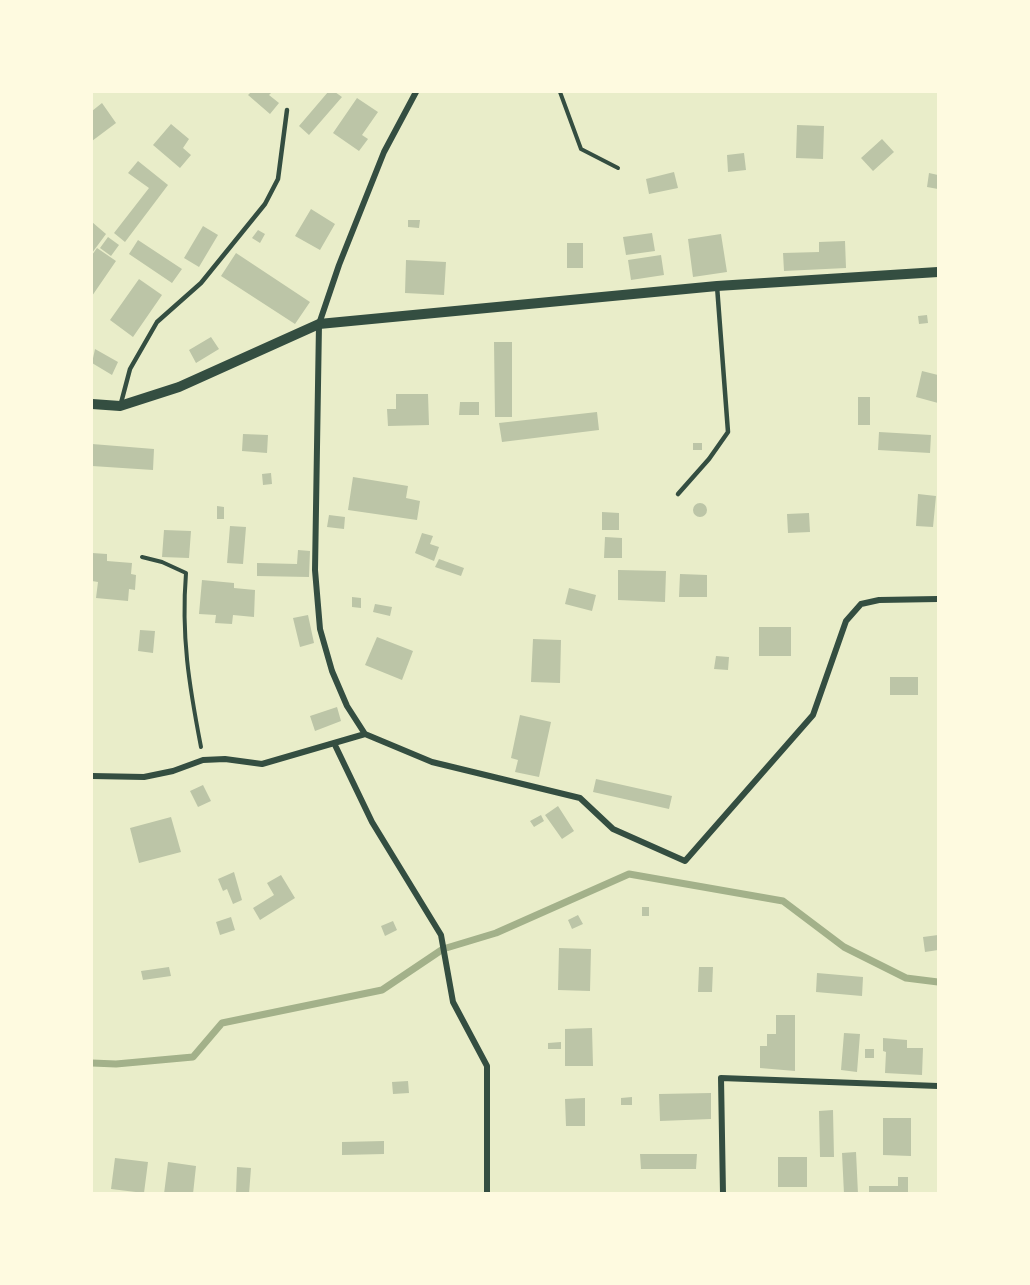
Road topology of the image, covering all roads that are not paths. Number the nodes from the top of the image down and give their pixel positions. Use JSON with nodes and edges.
{"nodes":[{"id":1,"x":416,"y":92,"type":"edge"},
{"id":2,"x":287,"y":110,"type":"dead end"},
{"id":3,"x":939,"y":272,"type":"edge"},
{"id":4,"x":717,"y":286,"type":"junction"},
{"id":5,"x":320,"y":324,"type":"junction"},
{"id":6,"x":92,"y":404,"type":"edge"},
{"id":7,"x":120,"y":406,"type":"junction"},
{"id":8,"x":678,"y":494,"type":"dead end"},
{"id":9,"x":939,"y":599,"type":"edge"},
{"id":10,"x":365,"y":734,"type":"junction"},
{"id":11,"x":334,"y":743,"type":"junction"},
{"id":12,"x":92,"y":776,"type":"edge"},
{"id":13,"x":939,"y":1086,"type":"edge"},
{"id":14,"x":487,"y":1194,"type":"edge"},
{"id":15,"x":723,"y":1194,"type":"edge"}],
"edges":[{"from":1,"to":5,"type":"street"},
{"from":2,"to":7,"type":"lane"},
{"from":3,"to":4,"type":"street"},
{"from":4,"to":5,"type":"street"},
{"from":4,"to":8,"type":"lane"},
{"from":5,"to":7,"type":"street"},
{"from":5,"to":10,"type":"street"},
{"from":6,"to":7,"type":"street"},
{"from":9,"to":10,"type":"street"},
{"from":10,"to":11,"type":"street"},
{"from":11,"to":12,"type":"street"},
{"from":11,"to":14,"type":"street"},
{"from":13,"to":15,"type":"street"}]}
